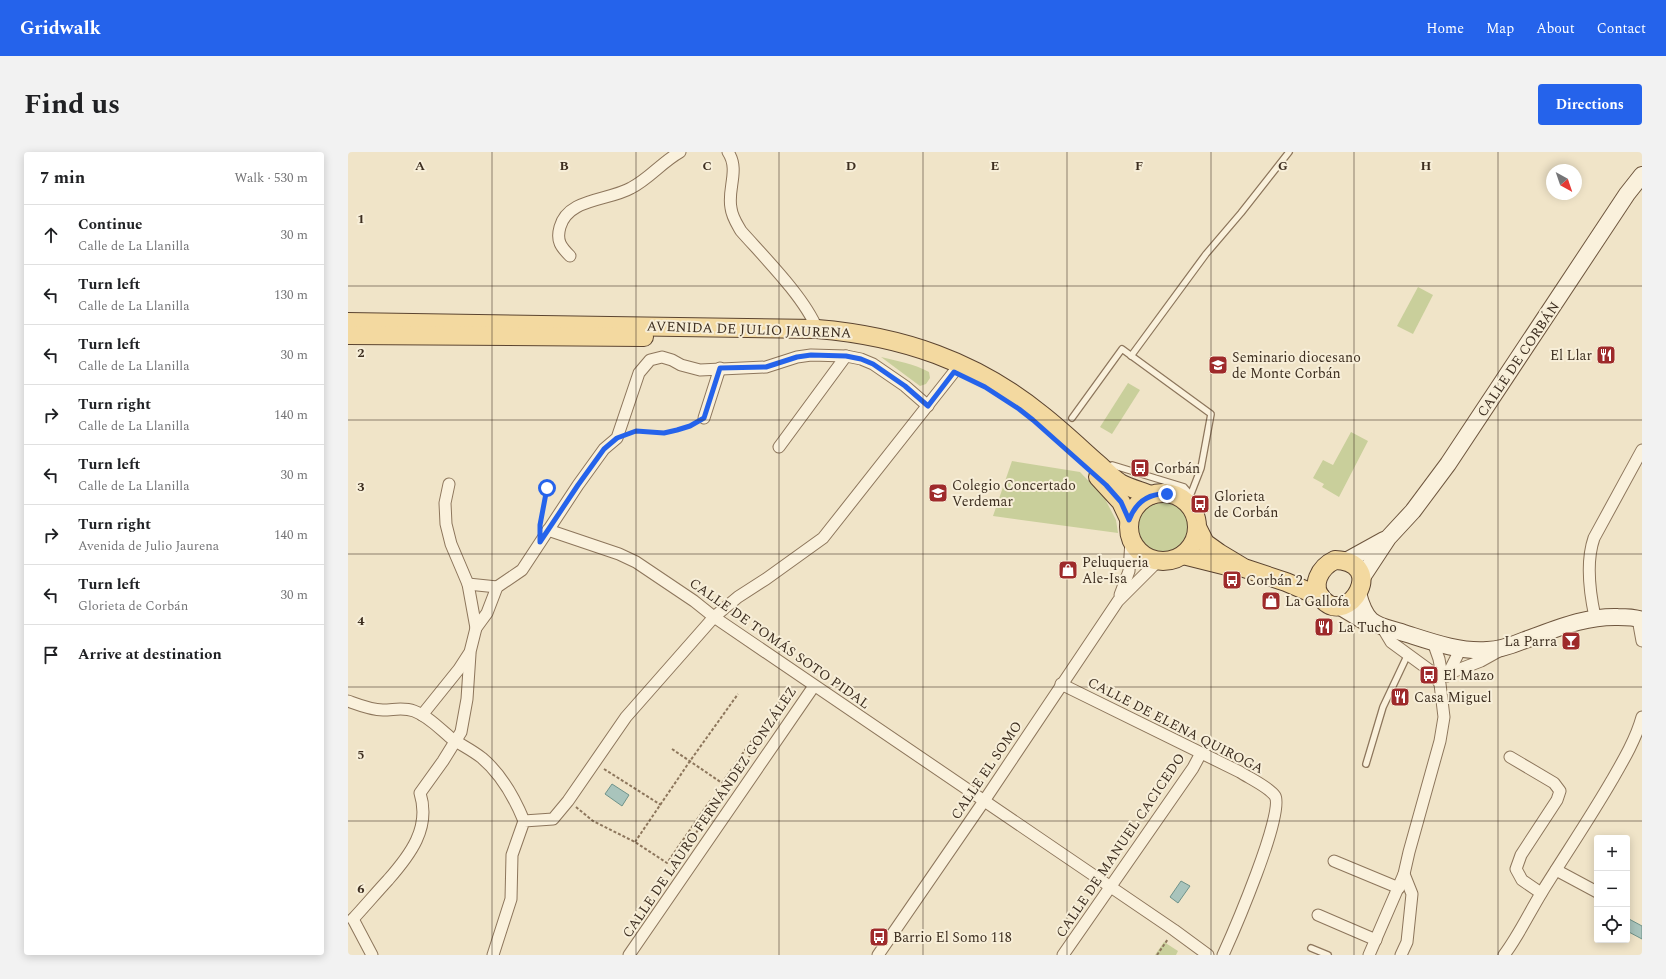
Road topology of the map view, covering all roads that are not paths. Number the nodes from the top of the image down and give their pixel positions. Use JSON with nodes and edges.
{"nodes":[{"id":1,"x":680,"y":152,"type":"edge"},
{"id":2,"x":728,"y":152,"type":"edge"},
{"id":3,"x":1290,"y":152,"type":"edge"},
{"id":4,"x":667,"y":155,"type":"edge"},
{"id":5,"x":1642,"y":174,"type":"edge"},
{"id":6,"x":570,"y":256,"type":"dead end"},
{"id":7,"x":348,"y":322,"type":"edge"},
{"id":8,"x":817,"y":329,"type":"junction"},
{"id":9,"x":348,"y":335,"type":"edge"},
{"id":10,"x":846,"y":356,"type":"junction"},
{"id":11,"x":1131,"y":356,"type":"junction"},
{"id":12,"x":720,"y":368,"type":"junction"},
{"id":13,"x":954,"y":372,"type":"junction"},
{"id":14,"x":928,"y":406,"type":"junction"},
{"id":15,"x":704,"y":418,"type":"road end"},
{"id":16,"x":1072,"y":418,"type":"dead end"},
{"id":17,"x":779,"y":447,"type":"dead end"},
{"id":18,"x":1642,"y":450,"type":"edge"},
{"id":19,"x":1102,"y":468,"type":"junction"},
{"id":20,"x":449,"y":484,"type":"dead end"},
{"id":21,"x":1164,"y":491,"type":"junction"},
{"id":22,"x":1189,"y":499,"type":"junction"},
{"id":23,"x":1129,"y":520,"type":"junction"},
{"id":24,"x":1198,"y":529,"type":"junction"},
{"id":25,"x":548,"y":530,"type":"junction"},
{"id":26,"x":1388,"y":538,"type":"junction"},
{"id":27,"x":1131,"y":541,"type":"junction"},
{"id":28,"x":1183,"y":555,"type":"junction"},
{"id":29,"x":1158,"y":561,"type":"junction"},
{"id":30,"x":1346,"y":562,"type":"junction"},
{"id":31,"x":1244,"y":568,"type":"junction"},
{"id":32,"x":1319,"y":573,"type":"junction"},
{"id":33,"x":1286,"y":582,"type":"junction"},
{"id":34,"x":468,"y":584,"type":"junction"},
{"id":35,"x":1360,"y":586,"type":"junction"},
{"id":36,"x":497,"y":587,"type":"junction"},
{"id":37,"x":1321,"y":598,"type":"junction"},
{"id":38,"x":1118,"y":601,"type":"junction"},
{"id":39,"x":1336,"y":605,"type":"junction"},
{"id":40,"x":714,"y":617,"type":"junction"},
{"id":41,"x":1595,"y":617,"type":"junction"},
{"id":42,"x":1640,"y":620,"type":"edge"},
{"id":43,"x":1377,"y":625,"type":"junction"},
{"id":44,"x":476,"y":628,"type":"junction"},
{"id":45,"x":1642,"y":641,"type":"edge"},
{"id":46,"x":1433,"y":642,"type":"junction"},
{"id":47,"x":1506,"y":647,"type":"junction"},
{"id":48,"x":1462,"y":648,"type":"junction"},
{"id":49,"x":470,"y":652,"type":"junction"},
{"id":50,"x":1408,"y":654,"type":"junction"},
{"id":51,"x":1447,"y":674,"type":"junction"},
{"id":52,"x":1061,"y":684,"type":"junction"},
{"id":53,"x":814,"y":686,"type":"junction"},
{"id":54,"x":1442,"y":696,"type":"junction"},
{"id":55,"x":348,"y":701,"type":"edge"},
{"id":56,"x":422,"y":715,"type":"junction"},
{"id":57,"x":1642,"y":717,"type":"edge"},
{"id":58,"x":455,"y":741,"type":"junction"},
{"id":59,"x":1201,"y":753,"type":"junction"},
{"id":60,"x":1510,"y":757,"type":"dead end"},
{"id":61,"x":1366,"y":764,"type":"dead end"},
{"id":62,"x":984,"y":801,"type":"junction"},
{"id":63,"x":524,"y":821,"type":"junction"},
{"id":64,"x":1334,"y":861,"type":"dead end"},
{"id":65,"x":1556,"y":870,"type":"junction"},
{"id":66,"x":1404,"y":874,"type":"junction"},
{"id":67,"x":1110,"y":886,"type":"junction"},
{"id":68,"x":1399,"y":888,"type":"junction"},
{"id":69,"x":1594,"y":890,"type":"edge"},
{"id":70,"x":1541,"y":893,"type":"junction"},
{"id":71,"x":1318,"y":915,"type":"dead end"},
{"id":72,"x":351,"y":919,"type":"edge"},
{"id":73,"x":1376,"y":940,"type":"junction"},
{"id":74,"x":1311,"y":948,"type":"dead end"},
{"id":75,"x":370,"y":955,"type":"edge"},
{"id":76,"x":493,"y":955,"type":"edge"},
{"id":77,"x":629,"y":955,"type":"edge"},
{"id":78,"x":878,"y":955,"type":"edge"},
{"id":79,"x":1063,"y":955,"type":"edge"},
{"id":80,"x":1208,"y":955,"type":"edge"},
{"id":81,"x":1223,"y":955,"type":"edge"},
{"id":82,"x":1328,"y":955,"type":"edge"},
{"id":83,"x":1369,"y":955,"type":"edge"},
{"id":84,"x":1401,"y":955,"type":"edge"},
{"id":85,"x":1504,"y":955,"type":"edge"}],
"edges":[{"from":1,"to":4,"type":"street"},
{"from":2,"to":8,"type":"street"},
{"from":3,"to":11,"type":"lane"},
{"from":4,"to":6,"type":"street"},
{"from":5,"to":26,"type":"main road","name":"CALLE DE CORBÁN"},
{"from":7,"to":8,"type":"main road","name":"AVENIDA DE JULIO JAURENA"},
{"from":8,"to":19,"type":"main road","name":"AVENIDA DE JULIO JAURENA"},
{"from":9,"to":13,"type":"main road","name":"AVENIDA DE JULIO JAURENA"},
{"from":10,"to":12,"type":"street"},
{"from":10,"to":14,"type":"street"},
{"from":10,"to":17,"type":"street"},
{"from":11,"to":16,"type":"lane"},
{"from":11,"to":22,"type":"lane"},
{"from":12,"to":15,"type":"street"},
{"from":12,"to":25,"type":"street"},
{"from":13,"to":14,"type":"street"},
{"from":13,"to":23,"type":"main road","name":"AVENIDA DE JULIO JAURENA"},
{"from":14,"to":40,"type":"street"},
{"from":18,"to":41,"type":"street"},
{"from":19,"to":21,"type":"lane"},
{"from":19,"to":21,"type":"main road","name":"AVENIDA DE JULIO JAURENA"},
{"from":20,"to":34,"type":"street"},
{"from":21,"to":22,"type":"main road"},
{"from":21,"to":23,"type":"main road"},
{"from":22,"to":24,"type":"main road"},
{"from":23,"to":27,"type":"main road"},
{"from":24,"to":28,"type":"main road"},
{"from":24,"to":31,"type":"main road"},
{"from":25,"to":36,"type":"street"},
{"from":25,"to":40,"type":"street","name":"CALLE DE TOMÁS SOTO PIDAL"},
{"from":26,"to":30,"type":"main road","name":"CALLE DE CORBÁN"},
{"from":26,"to":35,"type":"main road","name":"CALLE DE CORBÁN"},
{"from":27,"to":29,"type":"main road"},
{"from":27,"to":38,"type":"street","name":"CALLE EL SOMO"},
{"from":28,"to":29,"type":"main road"},
{"from":28,"to":31,"type":"main road"},
{"from":29,"to":38,"type":"street","name":"CALLE EL SOMO"},
{"from":30,"to":32,"type":"main road"},
{"from":30,"to":35,"type":"main road"},
{"from":31,"to":33,"type":"main road"},
{"from":32,"to":33,"type":"main road"},
{"from":32,"to":37,"type":"main road"},
{"from":33,"to":37,"type":"main road"},
{"from":34,"to":36,"type":"street"},
{"from":34,"to":44,"type":"street"},
{"from":35,"to":39,"type":"main road"},
{"from":35,"to":43,"type":"main road"},
{"from":36,"to":44,"type":"street"},
{"from":37,"to":39,"type":"main road"},
{"from":38,"to":52,"type":"street","name":"CALLE EL SOMO"},
{"from":39,"to":43,"type":"main road"},
{"from":40,"to":53,"type":"street","name":"CALLE DE TOMÁS SOTO PIDAL"},
{"from":40,"to":63,"type":"street"},
{"from":41,"to":42,"type":"main road"},
{"from":41,"to":47,"type":"main road"},
{"from":42,"to":45,"type":"street"},
{"from":43,"to":46,"type":"main road"},
{"from":43,"to":50,"type":"street"},
{"from":44,"to":49,"type":"street"},
{"from":46,"to":48,"type":"main road"},
{"from":46,"to":51,"type":"street"},
{"from":47,"to":48,"type":"main road"},
{"from":47,"to":51,"type":"street"},
{"from":48,"to":51,"type":"street"},
{"from":49,"to":56,"type":"street"},
{"from":49,"to":58,"type":"street"},
{"from":50,"to":54,"type":"street"},
{"from":50,"to":61,"type":"lane"},
{"from":51,"to":54,"type":"street"},
{"from":52,"to":59,"type":"street","name":"CALLE DE ELENA QUIROGA"},
{"from":52,"to":62,"type":"street","name":"CALLE EL SOMO"},
{"from":53,"to":62,"type":"street","name":"CALLE DE TOMÁS SOTO PIDAL"},
{"from":53,"to":77,"type":"street","name":"CALLE DE LAURO FERNÁNDEZ GONZÁLEZ"},
{"from":54,"to":66,"type":"street"},
{"from":55,"to":56,"type":"street"},
{"from":56,"to":58,"type":"street"},
{"from":57,"to":65,"type":"street"},
{"from":58,"to":63,"type":"street"},
{"from":58,"to":72,"type":"street"},
{"from":59,"to":67,"type":"street","name":"CALLE DE MANUEL CACICEDO"},
{"from":59,"to":81,"type":"street","name":"CALLE DE ELENA QUIROGA"},
{"from":60,"to":70,"type":"street"},
{"from":62,"to":67,"type":"street","name":"CALLE DE TOMÁS SOTO PIDAL"},
{"from":62,"to":78,"type":"street","name":"CALLE EL SOMO"},
{"from":63,"to":76,"type":"street"},
{"from":64,"to":68,"type":"street"},
{"from":65,"to":69,"type":"street"},
{"from":65,"to":70,"type":"street"},
{"from":66,"to":68,"type":"street"},
{"from":66,"to":84,"type":"street"},
{"from":67,"to":79,"type":"street","name":"CALLE DE MANUEL CACICEDO"},
{"from":67,"to":80,"type":"street","name":"CALLE DE TOMÁS SOTO PIDAL"},
{"from":68,"to":73,"type":"street"},
{"from":70,"to":85,"type":"street"},
{"from":71,"to":73,"type":"street"},
{"from":72,"to":75,"type":"street"},
{"from":73,"to":83,"type":"street"},
{"from":74,"to":82,"type":"lane"}]}
